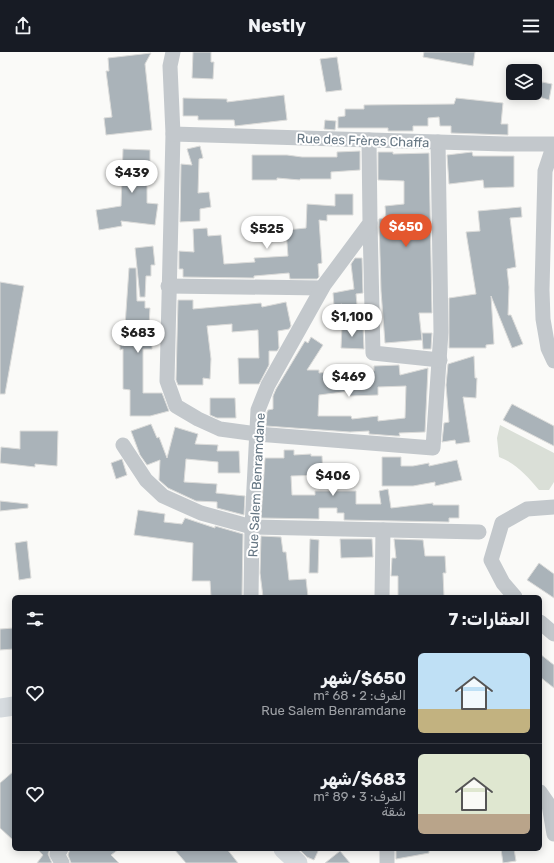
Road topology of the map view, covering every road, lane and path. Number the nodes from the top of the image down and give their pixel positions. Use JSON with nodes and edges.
{"nodes":[{"id":1,"x":173,"y":52,"type":"edge"},
{"id":2,"x":173,"y":134,"type":"junction"},
{"id":3,"x":370,"y":140,"type":"junction"},
{"id":4,"x":438,"y":142,"type":"junction"},
{"id":5,"x":554,"y":144,"type":"edge"},
{"id":6,"x":370,"y":223,"type":"junction"},
{"id":7,"x":168,"y":286,"type":"junction"},
{"id":8,"x":322,"y":288,"type":"junction"},
{"id":9,"x":440,"y":360,"type":"junction"},
{"id":10,"x":554,"y":361,"type":"edge"},
{"id":11,"x":256,"y":434,"type":"junction"},
{"id":12,"x":123,"y":444,"type":"dead end"},
{"id":13,"x":554,"y":507,"type":"edge"},
{"id":14,"x":252,"y":526,"type":"junction"},
{"id":15,"x":383,"y":530,"type":"junction"},
{"id":16,"x":479,"y":532,"type":"dead end"},
{"id":17,"x":251,"y":595,"type":"edge"},
{"id":18,"x":382,"y":595,"type":"edge"},
{"id":19,"x":513,"y":595,"type":"edge"},
{"id":20,"x":542,"y":624,"type":"edge"},
{"id":21,"x":554,"y":634,"type":"edge"},
{"id":22,"x":12,"y":706,"type":"edge"},
{"id":23,"x":0,"y":708,"type":"edge"},
{"id":24,"x":542,"y":795,"type":"edge"},
{"id":25,"x":554,"y":834,"type":"edge"},
{"id":26,"x":285,"y":851,"type":"edge"},
{"id":27,"x":387,"y":851,"type":"edge"},
{"id":28,"x":298,"y":863,"type":"edge"},
{"id":29,"x":387,"y":863,"type":"edge"}],
"edges":[{"from":1,"to":2,"type":"street"},
{"from":2,"to":3,"type":"street","name":"Rue des Frères Chaffa"},
{"from":2,"to":7,"type":"street"},
{"from":3,"to":4,"type":"street","name":"Rue des Frères Chaffa"},
{"from":3,"to":6,"type":"street"},
{"from":4,"to":5,"type":"street","name":"Rue des Frères Chaffa"},
{"from":4,"to":9,"type":"street"},
{"from":5,"to":10,"type":"street"},
{"from":6,"to":8,"type":"street","name":"Rue Salem Benramdane"},
{"from":6,"to":9,"type":"street"},
{"from":7,"to":8,"type":"street"},
{"from":7,"to":11,"type":"street"},
{"from":8,"to":11,"type":"street","name":"Rue Salem Benramdane"},
{"from":9,"to":11,"type":"street"},
{"from":11,"to":14,"type":"street","name":"Rue Salem Benramdane"},
{"from":12,"to":14,"type":"street"},
{"from":13,"to":19,"type":"street"},
{"from":14,"to":15,"type":"street"},
{"from":14,"to":17,"type":"street","name":"Rue Salem Benramdane"},
{"from":15,"to":16,"type":"street"},
{"from":15,"to":18,"type":"street"},
{"from":20,"to":21,"type":"street"},
{"from":22,"to":23,"type":"main road"},
{"from":24,"to":25,"type":"street"},
{"from":26,"to":28,"type":"main road"},
{"from":27,"to":29,"type":"street"}]}
